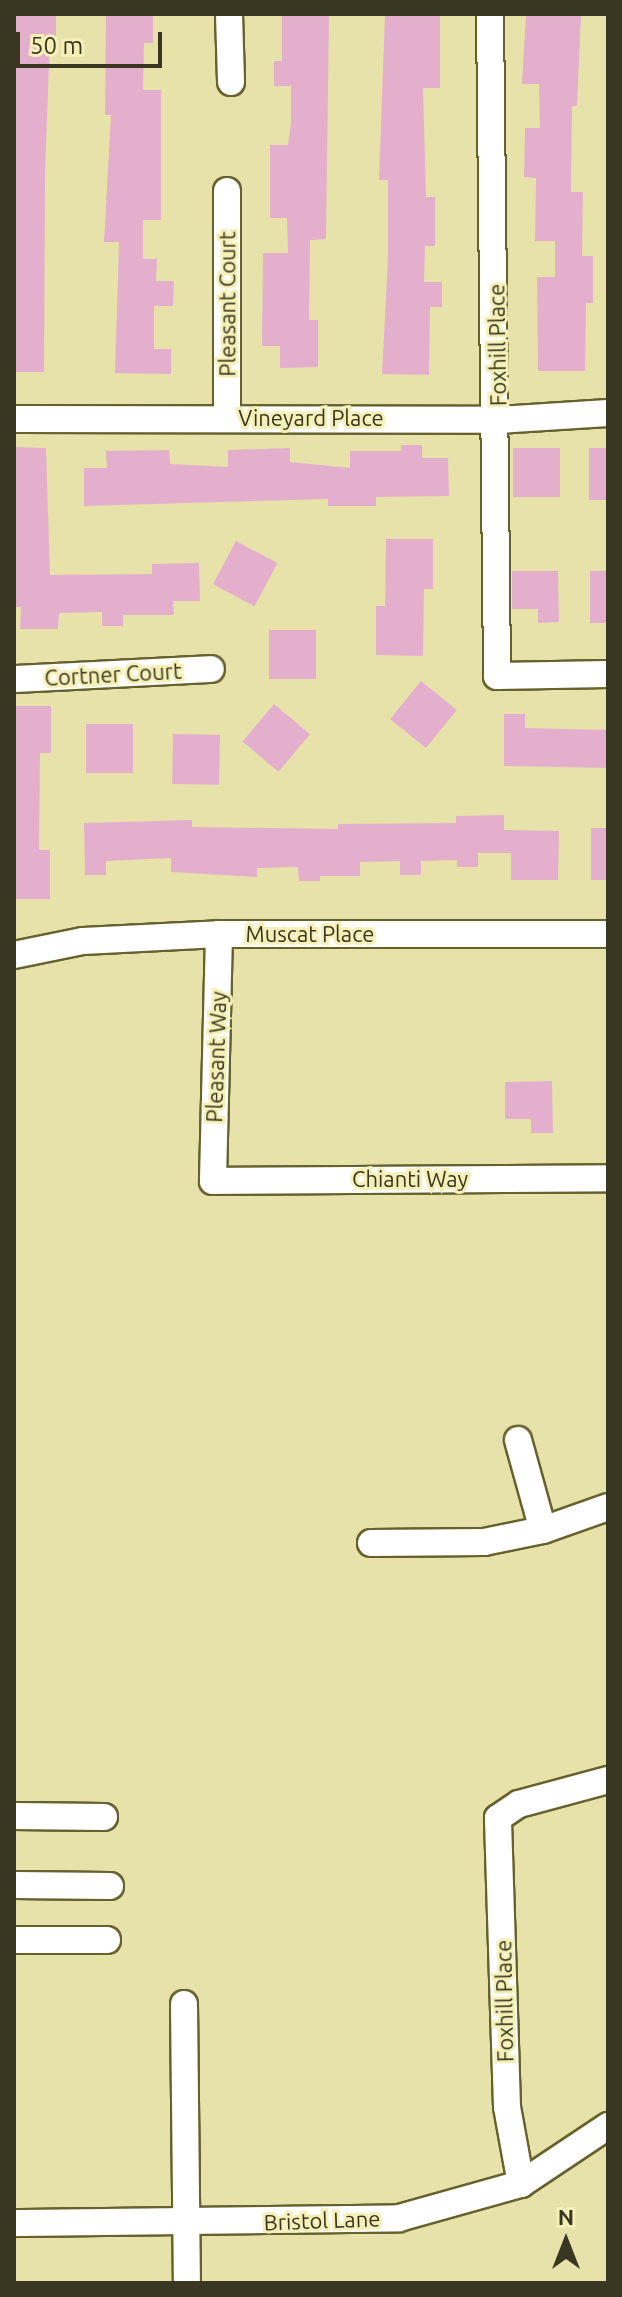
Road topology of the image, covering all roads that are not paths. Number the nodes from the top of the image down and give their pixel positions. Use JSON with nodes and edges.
{"nodes":[{"id":1,"x":229,"y":14,"type":"edge"},
{"id":2,"x":490,"y":14,"type":"edge"},
{"id":3,"x":231,"y":82,"type":"dead end"},
{"id":4,"x":227,"y":191,"type":"dead end"},
{"id":5,"x":608,"y":413,"type":"edge"},
{"id":6,"x":227,"y":418,"type":"junction"},
{"id":7,"x":14,"y":419,"type":"edge"},
{"id":8,"x":498,"y":420,"type":"junction"},
{"id":9,"x":211,"y":669,"type":"dead end"},
{"id":10,"x":608,"y":674,"type":"edge"},
{"id":11,"x":14,"y":679,"type":"edge"},
{"id":12,"x":219,"y":934,"type":"junction"},
{"id":13,"x":608,"y":934,"type":"edge"},
{"id":14,"x":14,"y":955,"type":"edge"},
{"id":15,"x":608,"y":1178,"type":"edge"},
{"id":16,"x":213,"y":1181,"type":"joint"},
{"id":17,"x":518,"y":1440,"type":"dead end"},
{"id":18,"x":608,"y":1507,"type":"edge"},
{"id":19,"x":543,"y":1530,"type":"junction"},
{"id":20,"x":371,"y":1543,"type":"dead end"},
{"id":21,"x":608,"y":1780,"type":"edge"},
{"id":22,"x":14,"y":1816,"type":"edge"},
{"id":23,"x":104,"y":1817,"type":"dead end"},
{"id":24,"x":14,"y":1885,"type":"edge"},
{"id":25,"x":110,"y":1886,"type":"dead end"},
{"id":26,"x":14,"y":1940,"type":"edge"},
{"id":27,"x":107,"y":1940,"type":"dead end"},
{"id":28,"x":184,"y":2004,"type":"dead end"},
{"id":29,"x":608,"y":2126,"type":"edge"},
{"id":30,"x":521,"y":2184,"type":"junction"},
{"id":31,"x":14,"y":2223,"type":"edge"},
{"id":32,"x":188,"y":2223,"type":"junction"},
{"id":33,"x":187,"y":2283,"type":"edge"}],
"edges":[{"from":1,"to":3,"type":"street"},
{"from":2,"to":8,"type":"street","name":"Foxhill Place"},
{"from":4,"to":6,"type":"street","name":"Pleasant Court"},
{"from":5,"to":8,"type":"street","name":"Vineyard Place"},
{"from":6,"to":7,"type":"street","name":"Vineyard Place"},
{"from":6,"to":8,"type":"street","name":"Vineyard Place"},
{"from":8,"to":10,"type":"street","name":"Foxhill Place"},
{"from":9,"to":11,"type":"street","name":"Cortner Court"},
{"from":12,"to":13,"type":"street","name":"Muscat Place"},
{"from":12,"to":14,"type":"street","name":"Muscat Place"},
{"from":12,"to":16,"type":"street","name":"Pleasant Way"},
{"from":15,"to":16,"type":"street","name":"Chianti Way"},
{"from":17,"to":19,"type":"street"},
{"from":18,"to":19,"type":"street"},
{"from":19,"to":20,"type":"street"},
{"from":21,"to":30,"type":"street","name":"Foxhill Place"},
{"from":22,"to":23,"type":"street"},
{"from":24,"to":25,"type":"street"},
{"from":26,"to":27,"type":"street"},
{"from":28,"to":32,"type":"street"},
{"from":29,"to":30,"type":"street","name":"Bristol Lane"},
{"from":30,"to":32,"type":"street","name":"Bristol Lane"},
{"from":31,"to":32,"type":"street","name":"Bristol Lane"},
{"from":32,"to":33,"type":"street"}]}
